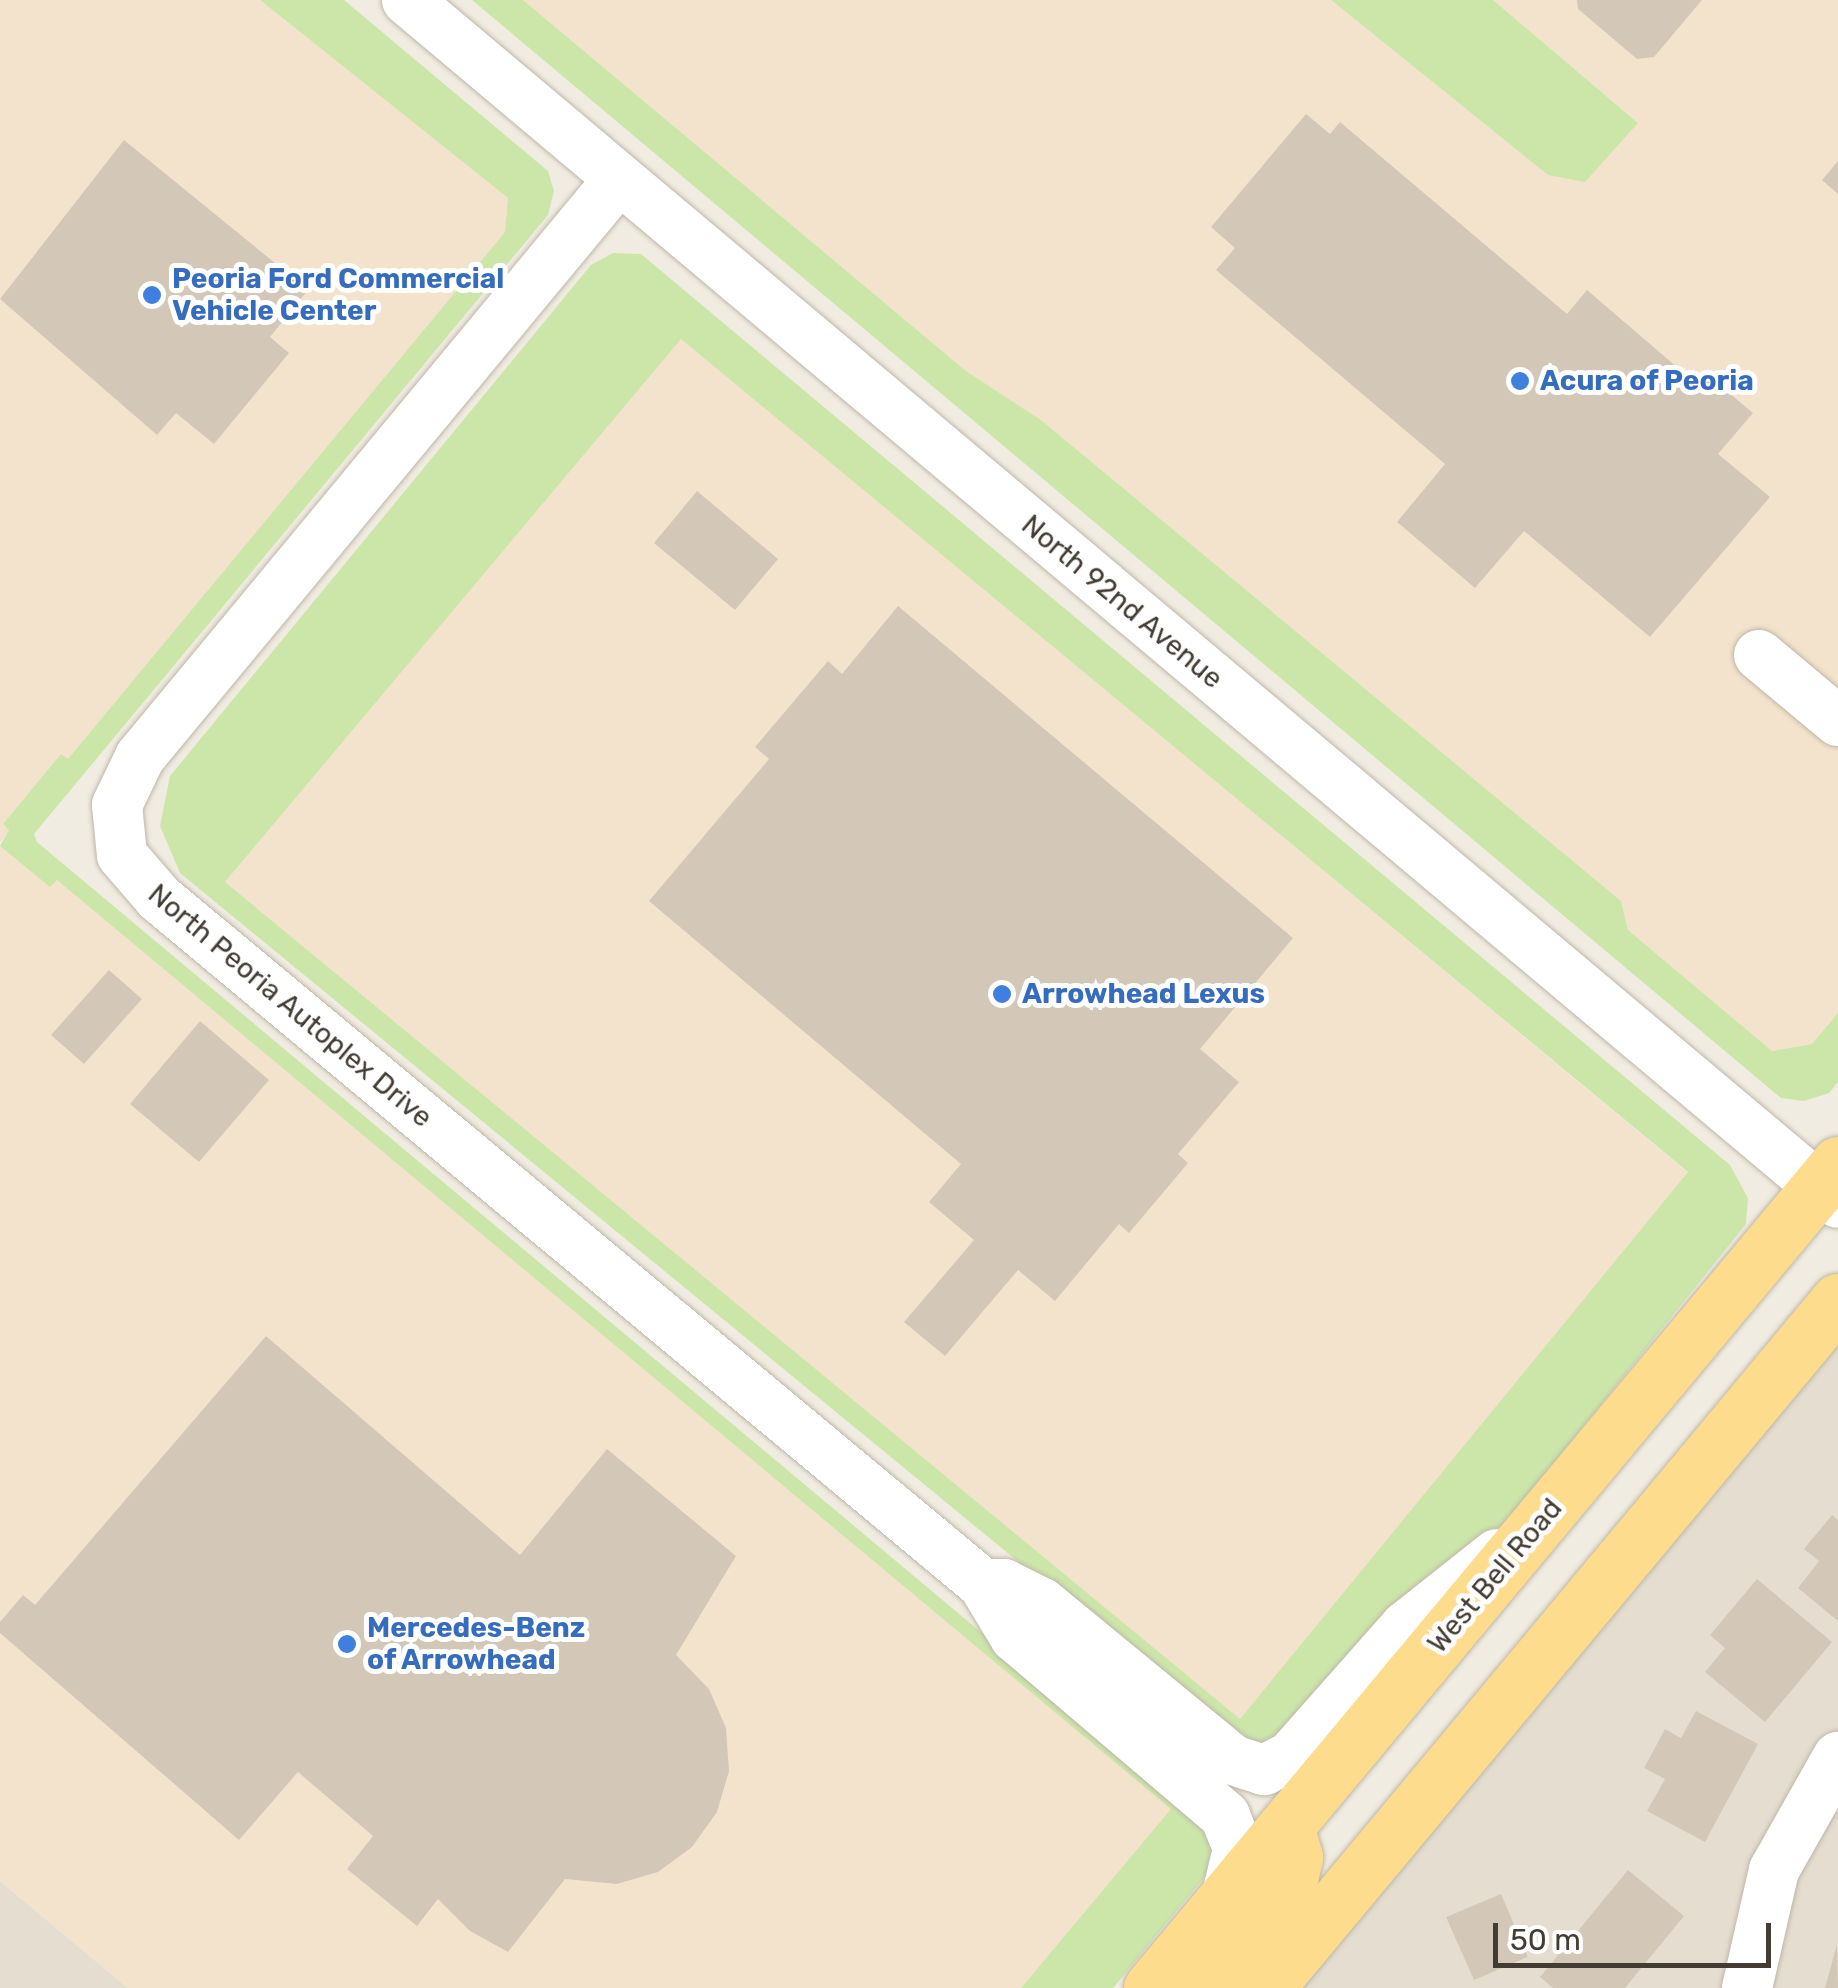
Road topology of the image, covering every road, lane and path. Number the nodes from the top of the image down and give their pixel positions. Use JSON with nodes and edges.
{"nodes":[{"id":1,"x":407,"y":0,"type":"edge"},
{"id":2,"x":620,"y":179,"type":"junction"},
{"id":3,"x":1758,"y":655,"type":"dead end"},
{"id":4,"x":1838,"y":721,"type":"edge"},
{"id":5,"x":1832,"y":1185,"type":"edge"},
{"id":6,"x":1838,"y":1301,"type":"edge"},
{"id":7,"x":1531,"y":1532,"type":"junction"},
{"id":8,"x":983,"y":1584,"type":"junction"},
{"id":9,"x":1838,"y":1757,"type":"edge"},
{"id":10,"x":1233,"y":1760,"type":"junction"},
{"id":11,"x":1286,"y":1826,"type":"junction"},
{"id":12,"x":1226,"y":1899,"type":"junction"},
{"id":13,"x":1152,"y":1988,"type":"edge"},
{"id":14,"x":1210,"y":1988,"type":"edge"},
{"id":15,"x":1266,"y":1988,"type":"edge"},
{"id":16,"x":1747,"y":1988,"type":"edge"}],
"edges":[{"from":1,"to":2,"type":"street","name":"North 92nd Avenue"},
{"from":2,"to":5,"type":"street","name":"North 92nd Avenue"},
{"from":2,"to":8,"type":"street","name":"North Peoria Autoplex Drive"},
{"from":3,"to":4,"type":"street"},
{"from":5,"to":7,"type":"main road","name":"West Bell Road"},
{"from":6,"to":15,"type":"main road"},
{"from":7,"to":10,"type":"street"},
{"from":7,"to":11,"type":"main road","name":"West Bell Road"},
{"from":8,"to":10,"type":"street","name":"North Peoria Autoplex Drive"},
{"from":8,"to":12,"type":"street","name":"North Peoria Autoplex Drive"},
{"from":9,"to":16,"type":"street"},
{"from":10,"to":11,"type":"street","name":"North Peoria Autoplex Drive"},
{"from":11,"to":12,"type":"main road","name":"West Bell Road"},
{"from":11,"to":14,"type":"main road"},
{"from":12,"to":13,"type":"main road","name":"West Bell Road"}]}
